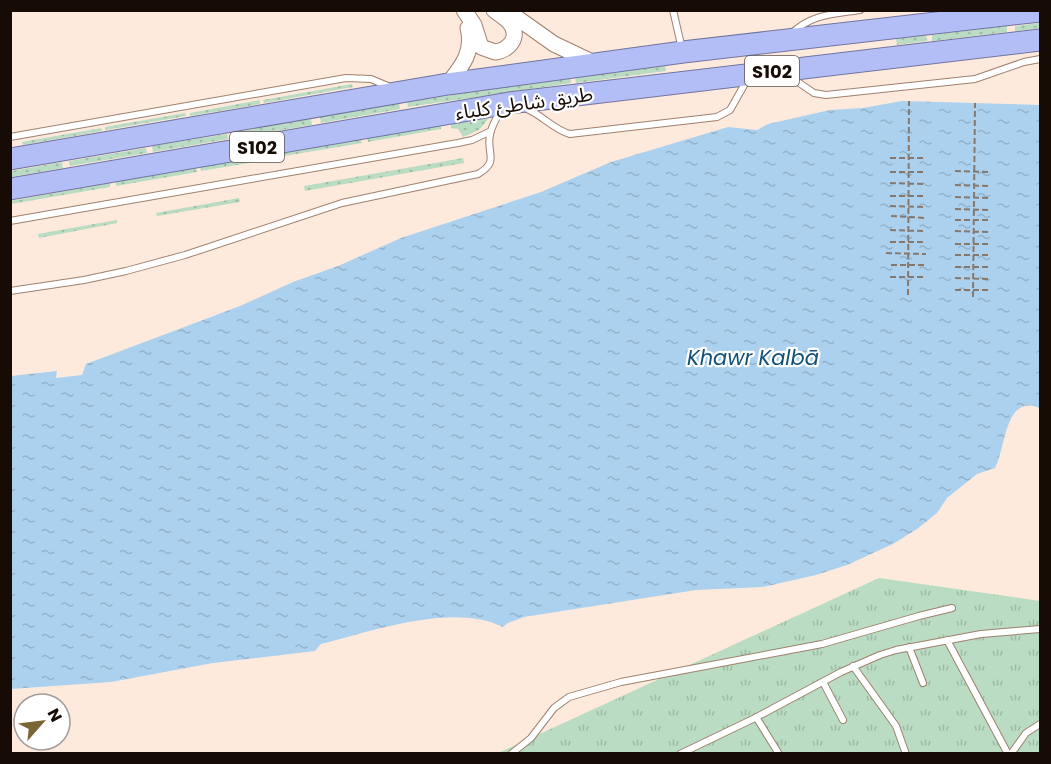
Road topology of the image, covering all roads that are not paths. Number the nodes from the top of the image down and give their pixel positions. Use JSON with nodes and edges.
{"nodes":[{"id":1,"x":456,"y":10,"type":"edge"},
{"id":2,"x":464,"y":10,"type":"edge"},
{"id":3,"x":494,"y":10,"type":"edge"},
{"id":4,"x":506,"y":10,"type":"edge"},
{"id":5,"x":673,"y":10,"type":"edge"},
{"id":6,"x":860,"y":10,"type":"edge"},
{"id":7,"x":1041,"y":11,"type":"edge"},
{"id":8,"x":891,"y":28,"type":"junction"},
{"id":9,"x":1041,"y":40,"type":"edge"},
{"id":10,"x":784,"y":41,"type":"junction"},
{"id":11,"x":683,"y":52,"type":"junction"},
{"id":12,"x":1041,"y":59,"type":"edge"},
{"id":13,"x":597,"y":64,"type":"junction"},
{"id":14,"x":781,"y":70,"type":"junction"},
{"id":15,"x":750,"y":74,"type":"junction"},
{"id":16,"x":448,"y":84,"type":"junction"},
{"id":17,"x":399,"y":92,"type":"junction"},
{"id":18,"x":506,"y":104,"type":"junction"},
{"id":19,"x":491,"y":131,"type":"junction"},
{"id":20,"x":10,"y":137,"type":"edge"},
{"id":21,"x":10,"y":159,"type":"edge"},
{"id":22,"x":10,"y":189,"type":"edge"},
{"id":23,"x":10,"y":221,"type":"edge"},
{"id":24,"x":10,"y":291,"type":"edge"},
{"id":25,"x":952,"y":608,"type":"dead end"},
{"id":26,"x":1041,"y":629,"type":"edge"},
{"id":27,"x":947,"y":640,"type":"junction"},
{"id":28,"x":909,"y":647,"type":"junction"},
{"id":29,"x":853,"y":666,"type":"junction"},
{"id":30,"x":823,"y":682,"type":"junction"},
{"id":31,"x":923,"y":683,"type":"dead end"},
{"id":32,"x":756,"y":717,"type":"junction"},
{"id":33,"x":843,"y":720,"type":"dead end"},
{"id":34,"x":1041,"y":724,"type":"edge"},
{"id":35,"x":511,"y":753,"type":"edge"},
{"id":36,"x":680,"y":753,"type":"edge"},
{"id":37,"x":778,"y":753,"type":"edge"},
{"id":38,"x":906,"y":753,"type":"edge"},
{"id":39,"x":1009,"y":753,"type":"edge"}],
"edges":[{"from":1,"to":16,"type":"street"},
{"from":2,"to":3,"type":"street"},
{"from":4,"to":13,"type":"street"},
{"from":5,"to":11,"type":"lane"},
{"from":6,"to":10,"type":"lane"},
{"from":7,"to":8,"type":"highway","name":"طريق شاطئ كلباء","number":"S102"},
{"from":8,"to":10,"type":"highway","name":"طريق شاطئ كلباء","number":"S102"},
{"from":8,"to":14,"type":"highway"},
{"from":9,"to":14,"type":"highway","name":"طريق شاطئ كلباء","number":"S102"},
{"from":10,"to":11,"type":"highway","name":"طريق شاطئ كلباء","number":"S102"},
{"from":11,"to":13,"type":"highway","name":"طريق شاطئ كلباء","number":"S102"},
{"from":12,"to":14,"type":"lane"},
{"from":13,"to":16,"type":"highway","name":"طريق شاطئ كلباء","number":"S102"},
{"from":14,"to":15,"type":"highway","name":"طريق شاطئ كلباء","number":"S102"},
{"from":15,"to":18,"type":"highway","name":"طريق شاطئ كلباء","number":"S102"},
{"from":15,"to":18,"type":"lane"},
{"from":16,"to":17,"type":"highway","name":"طريق شاطئ كلباء","number":"S102"},
{"from":17,"to":20,"type":"lane"},
{"from":17,"to":21,"type":"highway","name":"طريق شاطئ كلباء","number":"S102"},
{"from":18,"to":19,"type":"lane"},
{"from":18,"to":22,"type":"highway","name":"طريق شاطئ كلباء","number":"S102"},
{"from":19,"to":23,"type":"lane"},
{"from":19,"to":24,"type":"lane"},
{"from":25,"to":35,"type":"lane"},
{"from":26,"to":27,"type":"lane"},
{"from":27,"to":28,"type":"lane"},
{"from":27,"to":39,"type":"lane"},
{"from":28,"to":29,"type":"lane"},
{"from":28,"to":31,"type":"lane"},
{"from":29,"to":30,"type":"lane"},
{"from":29,"to":38,"type":"lane"},
{"from":30,"to":32,"type":"lane"},
{"from":30,"to":33,"type":"lane"},
{"from":32,"to":36,"type":"lane"},
{"from":32,"to":37,"type":"lane"},
{"from":34,"to":39,"type":"lane"}]}
